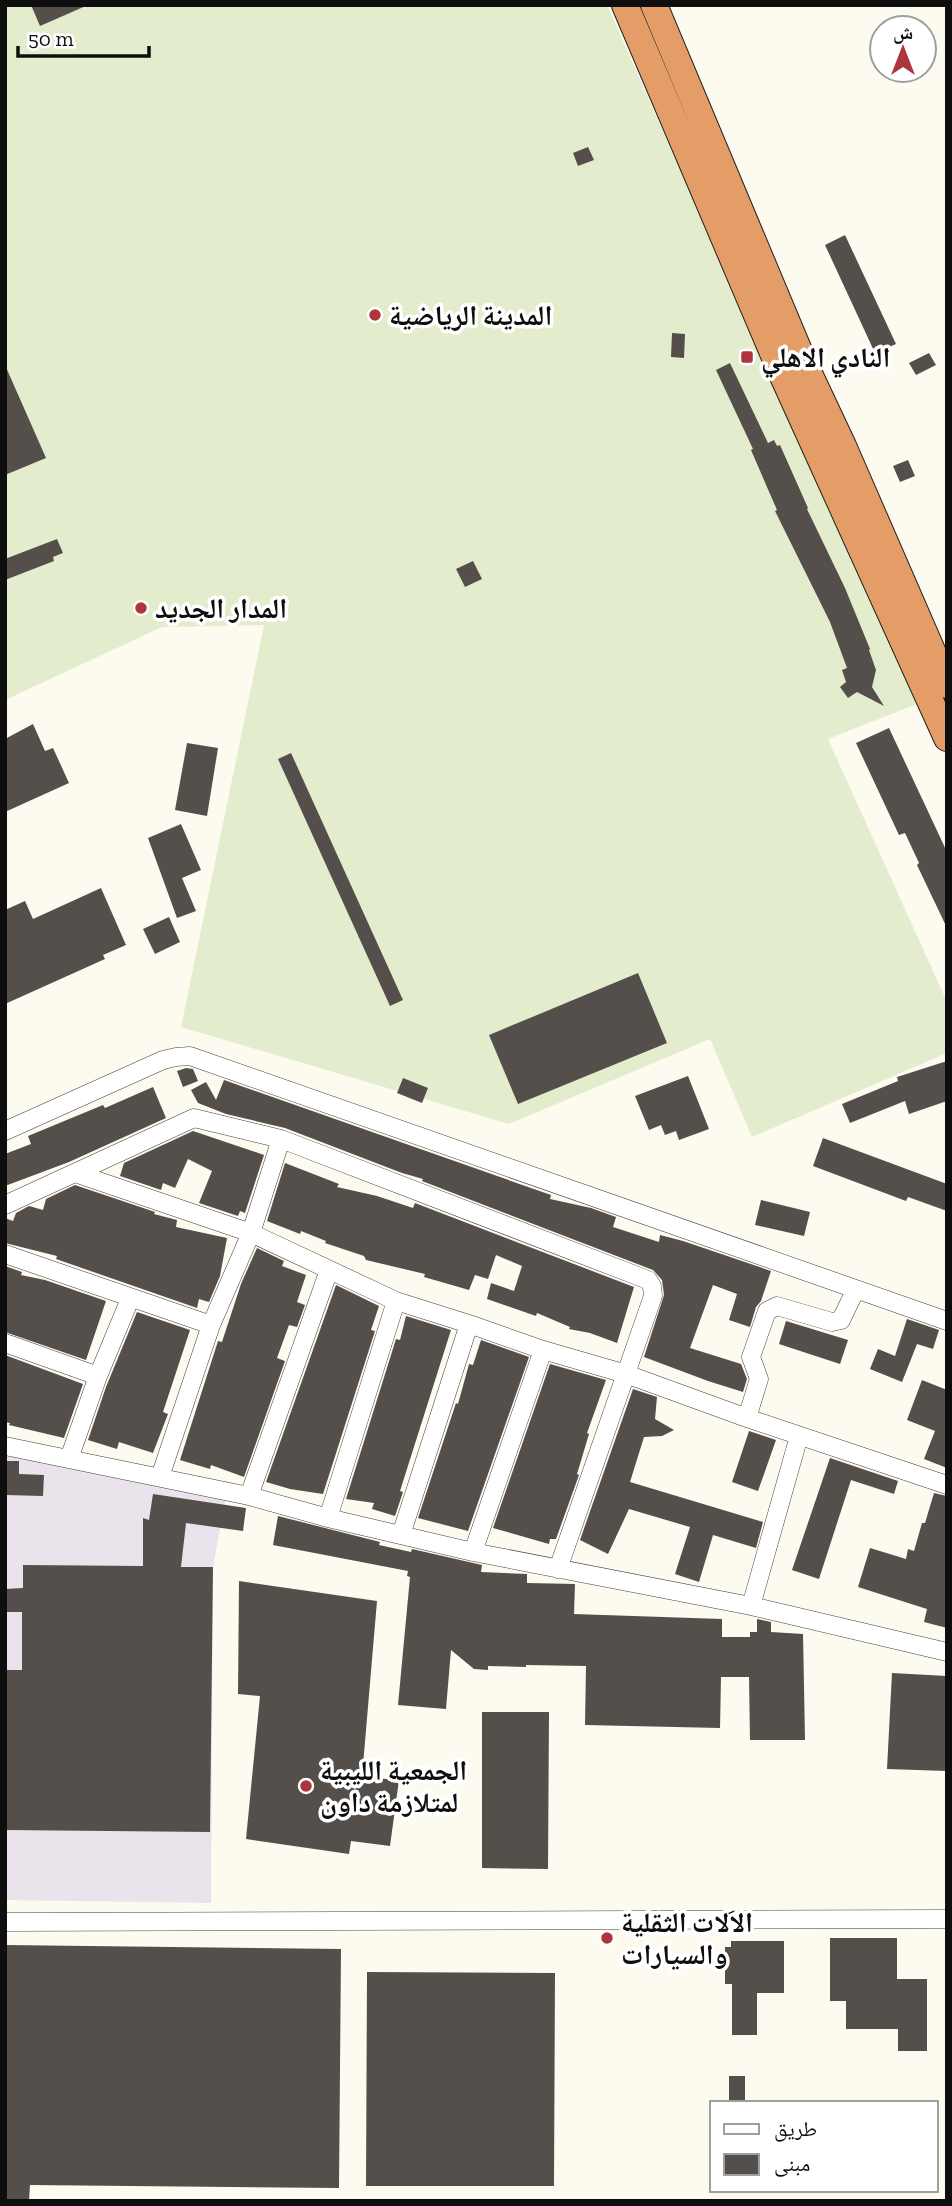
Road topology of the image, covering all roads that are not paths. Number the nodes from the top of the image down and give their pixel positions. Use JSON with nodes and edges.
{"nodes":[{"id":1,"x":625,"y":5,"type":"edge"},
{"id":2,"x":654,"y":5,"type":"edge"},
{"id":3,"x":947,"y":685,"type":"edge"},
{"id":4,"x":947,"y":738,"type":"edge"},
{"id":5,"x":5,"y":1130,"type":"edge"},
{"id":6,"x":281,"y":1139,"type":"junction"},
{"id":7,"x":75,"y":1173,"type":"junction"},
{"id":8,"x":5,"y":1205,"type":"edge"},
{"id":9,"x":251,"y":1233,"type":"junction"},
{"id":10,"x":5,"y":1254,"type":"edge"},
{"id":11,"x":329,"y":1270,"type":"junction"},
{"id":12,"x":856,"y":1289,"type":"junction"},
{"id":13,"x":130,"y":1298,"type":"junction"},
{"id":14,"x":396,"y":1301,"type":"junction"},
{"id":15,"x":947,"y":1321,"type":"edge"},
{"id":16,"x":469,"y":1324,"type":"junction"},
{"id":17,"x":211,"y":1325,"type":"junction"},
{"id":18,"x":5,"y":1343,"type":"edge"},
{"id":19,"x":543,"y":1350,"type":"junction"},
{"id":20,"x":626,"y":1374,"type":"junction"},
{"id":21,"x":98,"y":1376,"type":"junction"},
{"id":22,"x":747,"y":1418,"type":"junction"},
{"id":23,"x":799,"y":1436,"type":"junction"},
{"id":24,"x":5,"y":1446,"type":"edge"},
{"id":25,"x":69,"y":1459,"type":"junction"},
{"id":26,"x":160,"y":1477,"type":"junction"},
{"id":27,"x":947,"y":1485,"type":"edge"},
{"id":28,"x":249,"y":1496,"type":"junction"},
{"id":29,"x":328,"y":1518,"type":"junction"},
{"id":30,"x":401,"y":1535,"type":"junction"},
{"id":31,"x":473,"y":1552,"type":"junction"},
{"id":32,"x":558,"y":1569,"type":"junction"},
{"id":33,"x":751,"y":1606,"type":"junction"},
{"id":34,"x":947,"y":1652,"type":"edge"},
{"id":35,"x":947,"y":1919,"type":"edge"},
{"id":36,"x":5,"y":1922,"type":"edge"}],
"edges":[{"from":1,"to":4,"type":"highway"},
{"from":2,"to":3,"type":"highway"},
{"from":5,"to":12,"type":"street"},
{"from":6,"to":7,"type":"street"},
{"from":6,"to":9,"type":"street"},
{"from":6,"to":20,"type":"street"},
{"from":7,"to":8,"type":"street"},
{"from":7,"to":9,"type":"street"},
{"from":9,"to":11,"type":"street"},
{"from":9,"to":17,"type":"street"},
{"from":10,"to":13,"type":"street"},
{"from":11,"to":14,"type":"street"},
{"from":11,"to":28,"type":"street"},
{"from":12,"to":15,"type":"street"},
{"from":12,"to":22,"type":"street"},
{"from":13,"to":17,"type":"street"},
{"from":13,"to":21,"type":"street"},
{"from":14,"to":16,"type":"street"},
{"from":14,"to":29,"type":"street"},
{"from":16,"to":19,"type":"street"},
{"from":16,"to":30,"type":"street"},
{"from":17,"to":26,"type":"street"},
{"from":18,"to":21,"type":"street"},
{"from":19,"to":20,"type":"street"},
{"from":19,"to":31,"type":"street"},
{"from":20,"to":22,"type":"street"},
{"from":20,"to":32,"type":"street"},
{"from":21,"to":25,"type":"street"},
{"from":22,"to":23,"type":"street"},
{"from":23,"to":27,"type":"street"},
{"from":23,"to":33,"type":"street"},
{"from":24,"to":25,"type":"street"},
{"from":25,"to":26,"type":"street"},
{"from":26,"to":28,"type":"street"},
{"from":28,"to":29,"type":"street"},
{"from":29,"to":30,"type":"street"},
{"from":30,"to":31,"type":"street"},
{"from":31,"to":32,"type":"street"},
{"from":32,"to":33,"type":"street"},
{"from":33,"to":34,"type":"street"},
{"from":35,"to":36,"type":"street"}]}
